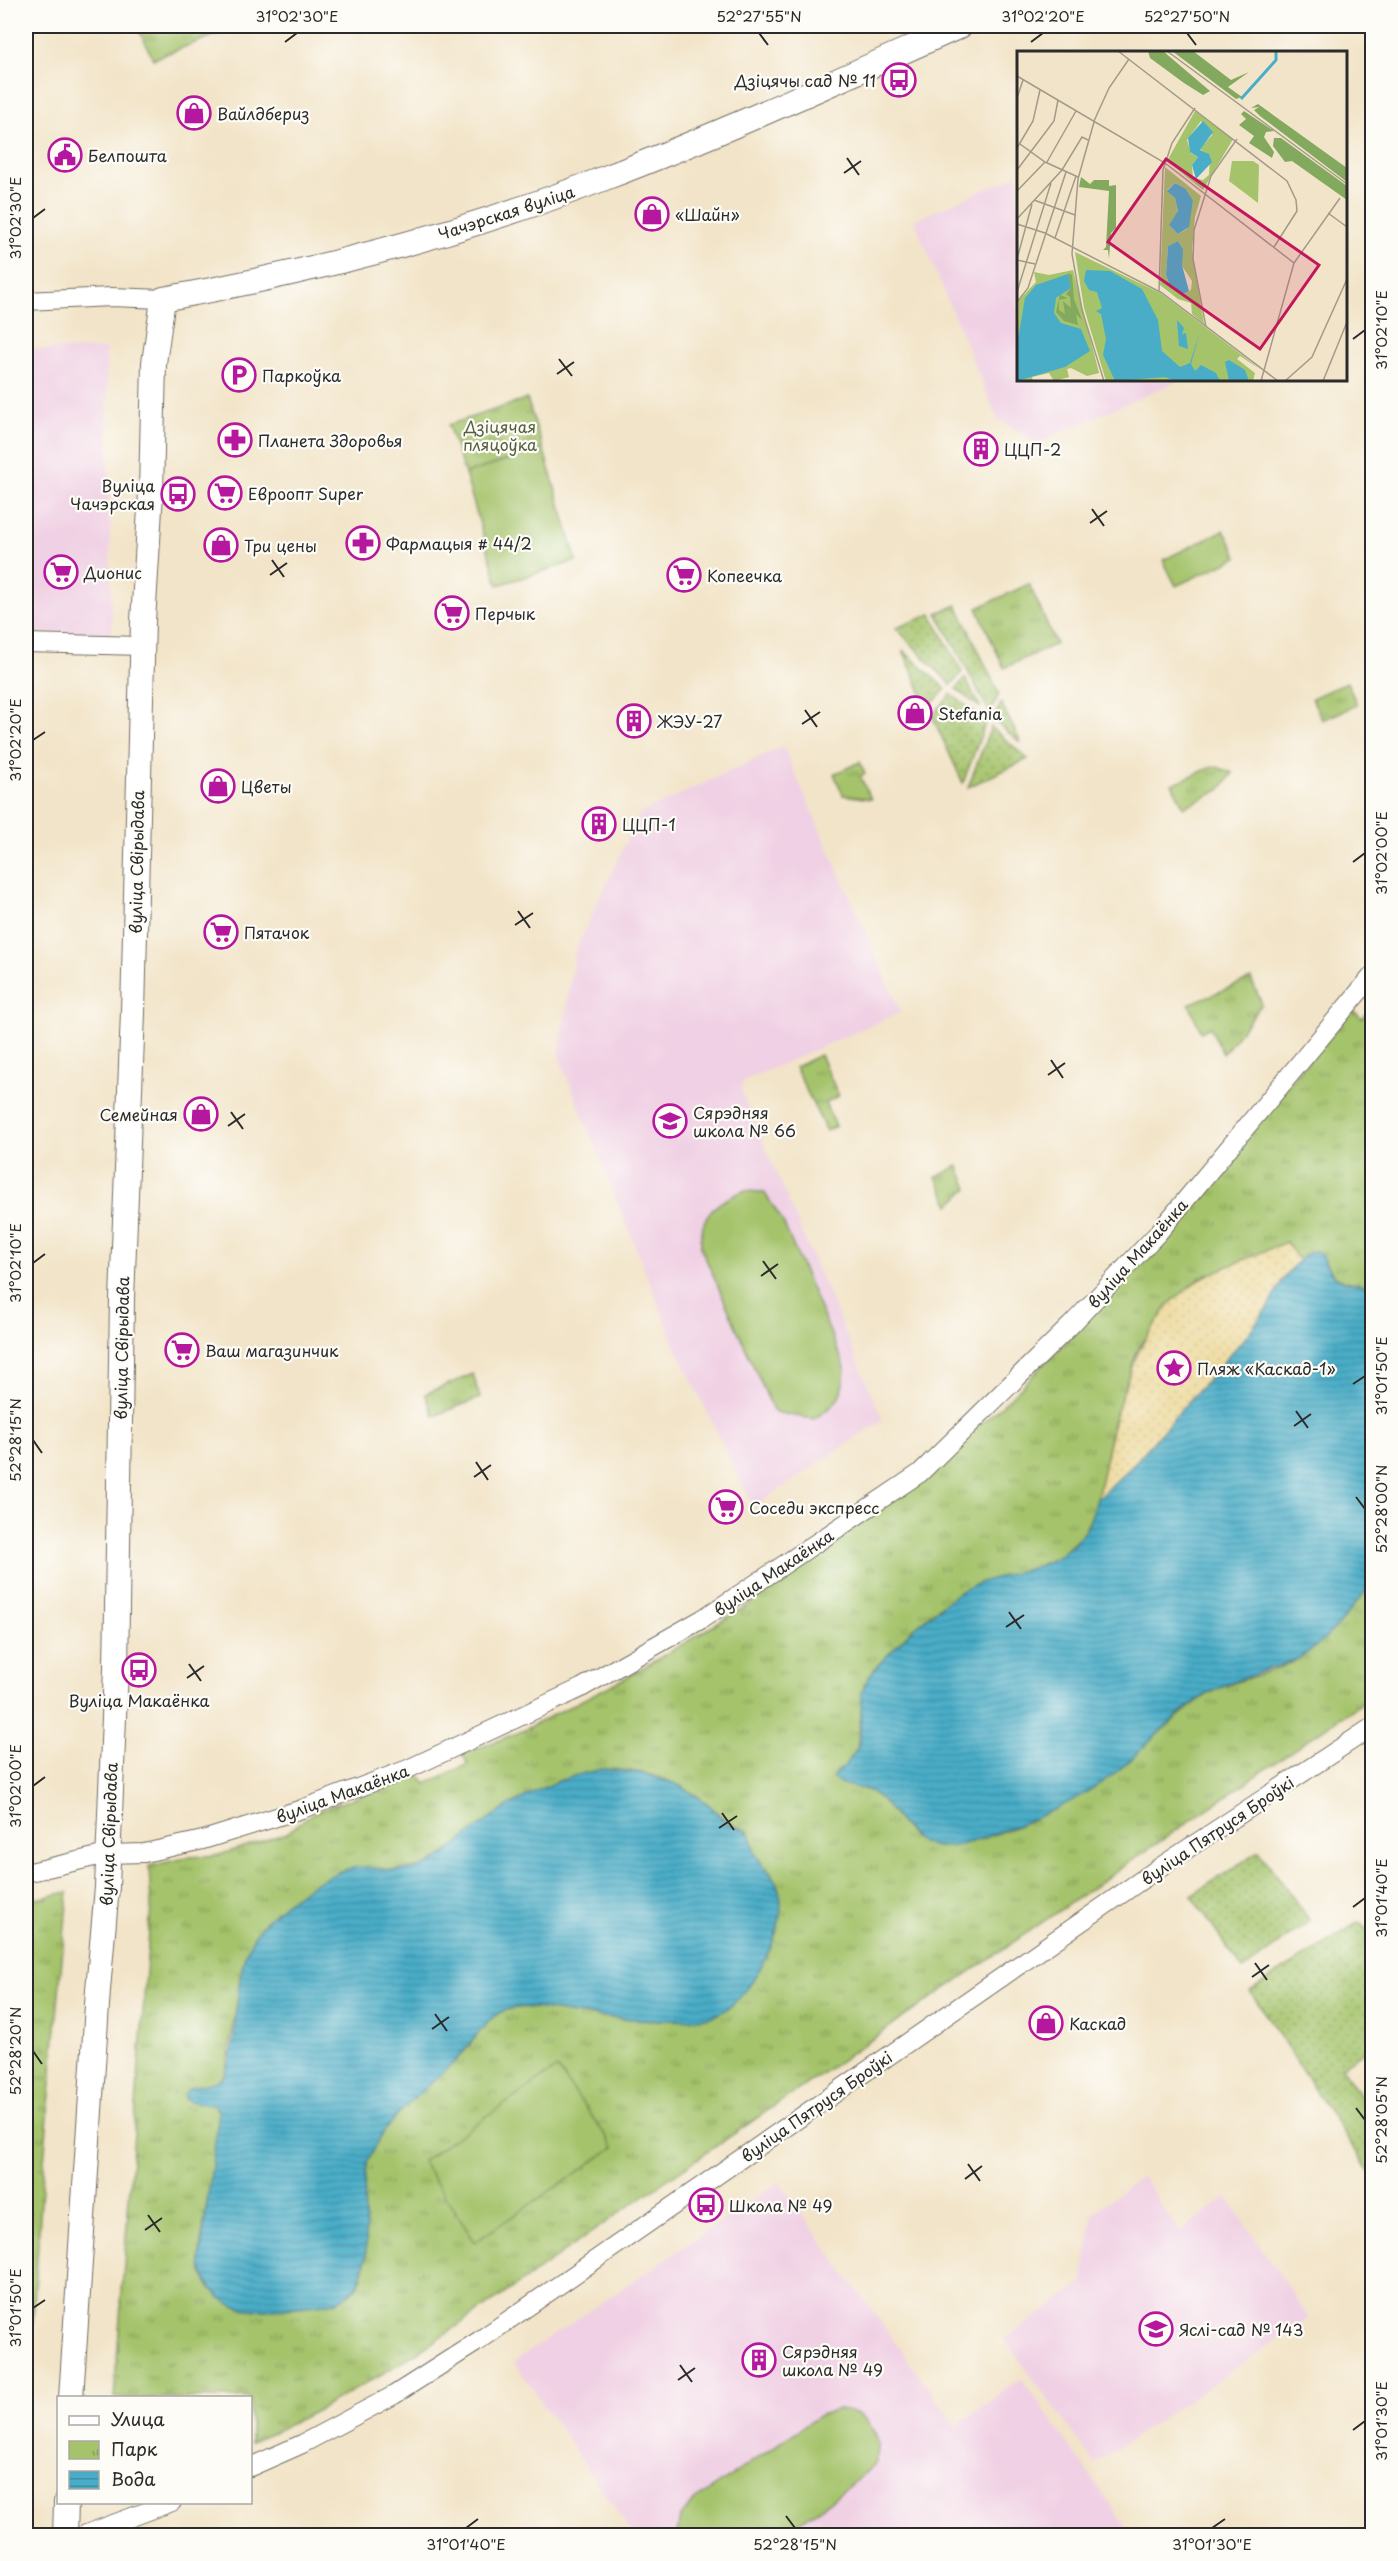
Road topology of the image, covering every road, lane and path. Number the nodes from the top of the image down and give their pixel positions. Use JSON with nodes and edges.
{"nodes":[{"id":1,"x":960,"y":26,"type":"edge"},
{"id":2,"x":163,"y":298,"type":"junction"},
{"id":3,"x":26,"y":301,"type":"edge"},
{"id":4,"x":26,"y":643,"type":"edge"},
{"id":5,"x":142,"y":646,"type":"junction"},
{"id":6,"x":1372,"y":976,"type":"edge"},
{"id":7,"x":1372,"y":1727,"type":"edge"},
{"id":8,"x":107,"y":1854,"type":"junction"},
{"id":9,"x":26,"y":1873,"type":"edge"},
{"id":10,"x":71,"y":2396,"type":"edge"},
{"id":11,"x":252,"y":2466,"type":"edge"},
{"id":12,"x":66,"y":2504,"type":"edge"},
{"id":13,"x":166,"y":2504,"type":"edge"},
{"id":14,"x":65,"y":2535,"type":"edge"},
{"id":15,"x":81,"y":2535,"type":"edge"}],
"edges":[{"from":1,"to":2,"type":"main road","name":"Чачэрская вуліца"},
{"from":2,"to":3,"type":"street","name":"Чачэрская вуліца"},
{"from":2,"to":5,"type":"main road","name":"вуліца Свірыдава"},
{"from":4,"to":5,"type":"street"},
{"from":5,"to":8,"type":"main road","name":"вуліца Свірыдава"},
{"from":6,"to":8,"type":"street","name":"вуліца Макаёнка"},
{"from":7,"to":11,"type":"street","name":"вуліца Пятруся Броўкі"},
{"from":8,"to":9,"type":"street","name":"вуліца Макаёнка"},
{"from":8,"to":10,"type":"main road","name":"вуліца Свірыдава"},
{"from":12,"to":14,"type":"main road"},
{"from":13,"to":15,"type":"street"}]}
